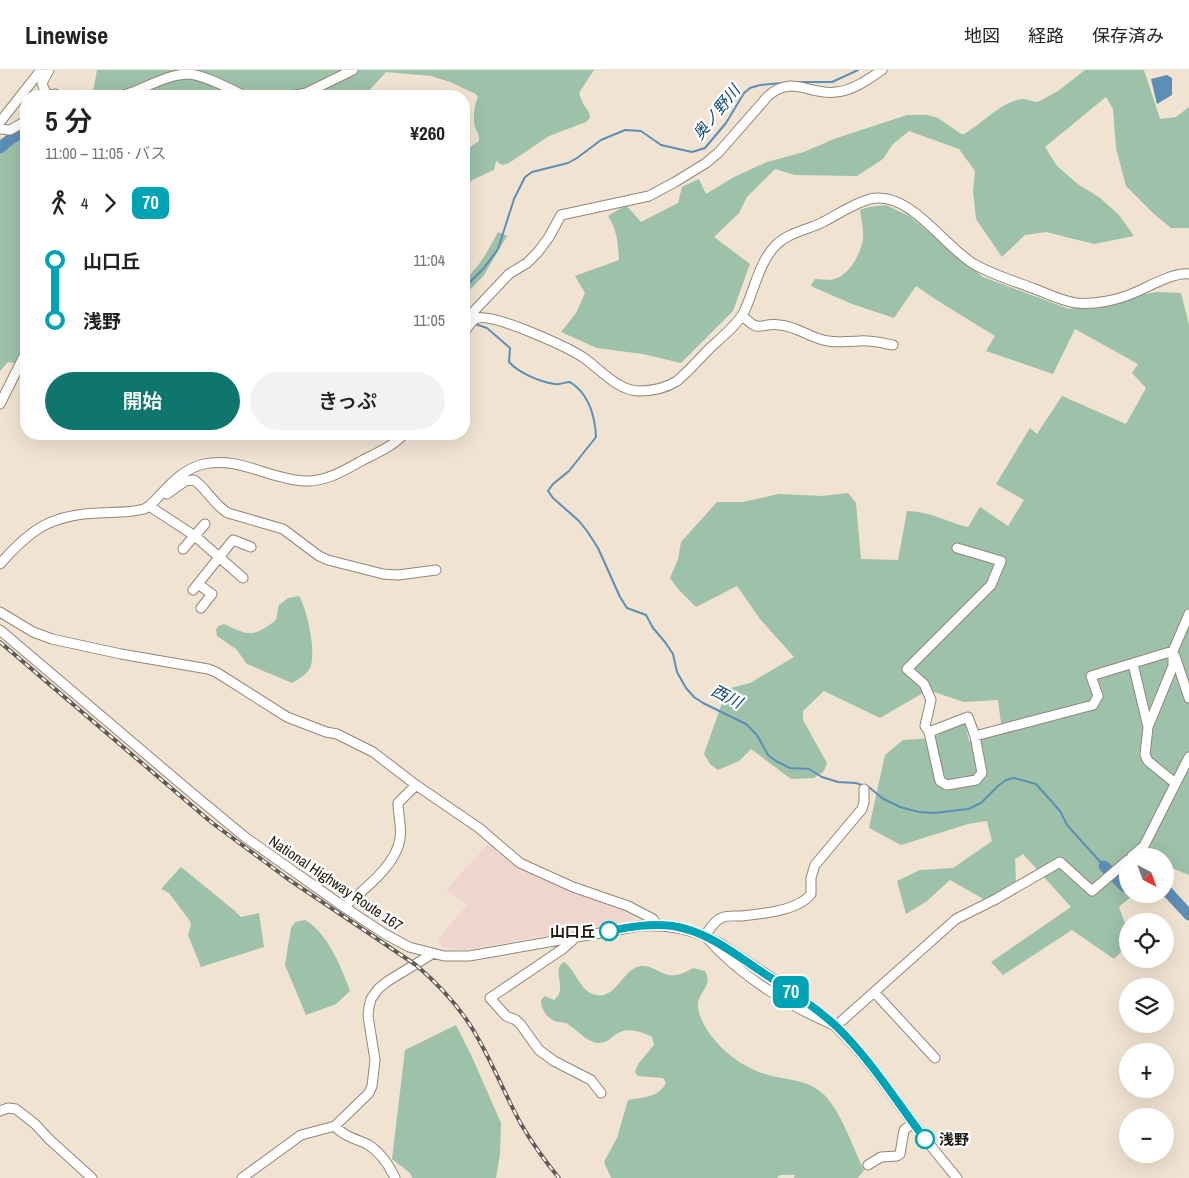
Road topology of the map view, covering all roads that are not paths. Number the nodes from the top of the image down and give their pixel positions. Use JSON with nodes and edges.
{"nodes":[{"id":1,"x":41,"y":70,"type":"edge"},
{"id":2,"x":49,"y":70,"type":"edge"},
{"id":3,"x":352,"y":70,"type":"edge"},
{"id":4,"x":882,"y":70,"type":"edge"},
{"id":5,"x":25,"y":90,"type":"edge"},
{"id":6,"x":45,"y":90,"type":"edge"},
{"id":7,"x":138,"y":90,"type":"edge"},
{"id":8,"x":230,"y":90,"type":"edge"},
{"id":9,"x":312,"y":90,"type":"edge"},
{"id":10,"x":20,"y":97,"type":"edge"},
{"id":11,"x":0,"y":122,"type":"edge"},
{"id":12,"x":20,"y":124,"type":"edge"},
{"id":13,"x":0,"y":130,"type":"edge"},
{"id":14,"x":1189,"y":274,"type":"edge"},
{"id":15,"x":742,"y":315,"type":"junction"},
{"id":16,"x":474,"y":319,"type":"junction"},
{"id":17,"x":470,"y":325,"type":"edge"},
{"id":18,"x":893,"y":345,"type":"dead end"},
{"id":19,"x":20,"y":364,"type":"edge"},
{"id":20,"x":0,"y":404,"type":"edge"},
{"id":21,"x":398,"y":440,"type":"edge"},
{"id":22,"x":159,"y":496,"type":"junction"},
{"id":23,"x":149,"y":506,"type":"junction"},
{"id":24,"x":205,"y":524,"type":"dead end"},
{"id":25,"x":195,"y":536,"type":"junction"},
{"id":26,"x":251,"y":547,"type":"dead end"},
{"id":27,"x":958,"y":548,"type":"dead end"},
{"id":28,"x":184,"y":549,"type":"dead end"},
{"id":29,"x":218,"y":558,"type":"junction"},
{"id":30,"x":0,"y":564,"type":"edge"},
{"id":31,"x":436,"y":570,"type":"dead end"},
{"id":32,"x":243,"y":578,"type":"dead end"},
{"id":33,"x":201,"y":608,"type":"dead end"},
{"id":34,"x":0,"y":612,"type":"edge"},
{"id":35,"x":1189,"y":614,"type":"edge"},
{"id":36,"x":1185,"y":629,"type":"edge"},
{"id":37,"x":0,"y":630,"type":"edge"},
{"id":38,"x":1173,"y":651,"type":"junction"},
{"id":39,"x":1133,"y":664,"type":"junction"},
{"id":40,"x":1189,"y":698,"type":"edge"},
{"id":41,"x":1148,"y":727,"type":"junction"},
{"id":42,"x":929,"y":732,"type":"junction"},
{"id":43,"x":975,"y":736,"type":"junction"},
{"id":44,"x":1189,"y":757,"type":"edge"},
{"id":45,"x":1175,"y":784,"type":"junction"},
{"id":46,"x":416,"y":785,"type":"junction"},
{"id":47,"x":864,"y":789,"type":"dead end"},
{"id":48,"x":1142,"y":848,"type":"edge"},
{"id":49,"x":1119,"y":868,"type":"edge"},
{"id":50,"x":344,"y":907,"type":"junction"},
{"id":51,"x":657,"y":925,"type":"junction"},
{"id":52,"x":705,"y":936,"type":"junction"},
{"id":53,"x":576,"y":937,"type":"junction"},
{"id":54,"x":432,"y":954,"type":"junction"},
{"id":55,"x":874,"y":993,"type":"junction"},
{"id":56,"x":836,"y":1026,"type":"junction"},
{"id":57,"x":935,"y":1058,"type":"dead end"},
{"id":58,"x":601,"y":1093,"type":"dead end"},
{"id":59,"x":0,"y":1111,"type":"edge"},
{"id":60,"x":913,"y":1123,"type":"junction"},
{"id":61,"x":336,"y":1126,"type":"junction"},
{"id":62,"x":868,"y":1165,"type":"dead end"},
{"id":63,"x":92,"y":1178,"type":"edge"},
{"id":64,"x":242,"y":1178,"type":"edge"},
{"id":65,"x":395,"y":1178,"type":"edge"},
{"id":66,"x":957,"y":1178,"type":"edge"}],
"edges":[{"from":1,"to":5,"type":"street"},
{"from":2,"to":6,"type":"street"},
{"from":3,"to":9,"type":"street"},
{"from":4,"to":16,"type":"street"},
{"from":7,"to":8,"type":"street"},
{"from":10,"to":11,"type":"street"},
{"from":12,"to":13,"type":"street"},
{"from":14,"to":15,"type":"street"},
{"from":15,"to":16,"type":"street"},
{"from":15,"to":18,"type":"street"},
{"from":16,"to":17,"type":"street"},
{"from":19,"to":20,"type":"street"},
{"from":21,"to":22,"type":"street"},
{"from":22,"to":23,"type":"street"},
{"from":22,"to":31,"type":"street"},
{"from":23,"to":25,"type":"street"},
{"from":23,"to":30,"type":"street"},
{"from":24,"to":25,"type":"street"},
{"from":25,"to":28,"type":"street"},
{"from":25,"to":29,"type":"street"},
{"from":26,"to":29,"type":"street"},
{"from":27,"to":42,"type":"street"},
{"from":29,"to":32,"type":"street"},
{"from":29,"to":33,"type":"street"},
{"from":34,"to":46,"type":"street"},
{"from":35,"to":36,"type":"street"},
{"from":36,"to":38,"type":"street"},
{"from":37,"to":50,"type":"street","name":"National Highway Route 167"},
{"from":38,"to":39,"type":"street"},
{"from":38,"to":40,"type":"street"},
{"from":38,"to":41,"type":"street"},
{"from":39,"to":41,"type":"street"},
{"from":39,"to":43,"type":"street"},
{"from":41,"to":45,"type":"street"},
{"from":42,"to":43,"type":"street"},
{"from":42,"to":43,"type":"street"},
{"from":44,"to":45,"type":"street"},
{"from":45,"to":48,"type":"street"},
{"from":46,"to":50,"type":"street"},
{"from":46,"to":51,"type":"street"},
{"from":47,"to":52,"type":"street"},
{"from":49,"to":55,"type":"street"},
{"from":50,"to":54,"type":"street","name":"National Highway Route 167"},
{"from":51,"to":52,"type":"street","name":"National Highway Route 167"},
{"from":51,"to":53,"type":"street","name":"National Highway Route 167"},
{"from":52,"to":56,"type":"street"},
{"from":53,"to":54,"type":"street","name":"National Highway Route 167"},
{"from":53,"to":58,"type":"street"},
{"from":54,"to":61,"type":"street"},
{"from":55,"to":56,"type":"street"},
{"from":55,"to":57,"type":"street"},
{"from":56,"to":60,"type":"street"},
{"from":59,"to":63,"type":"street"},
{"from":60,"to":62,"type":"street"},
{"from":60,"to":66,"type":"street"},
{"from":61,"to":64,"type":"street"},
{"from":61,"to":65,"type":"street"}]}
